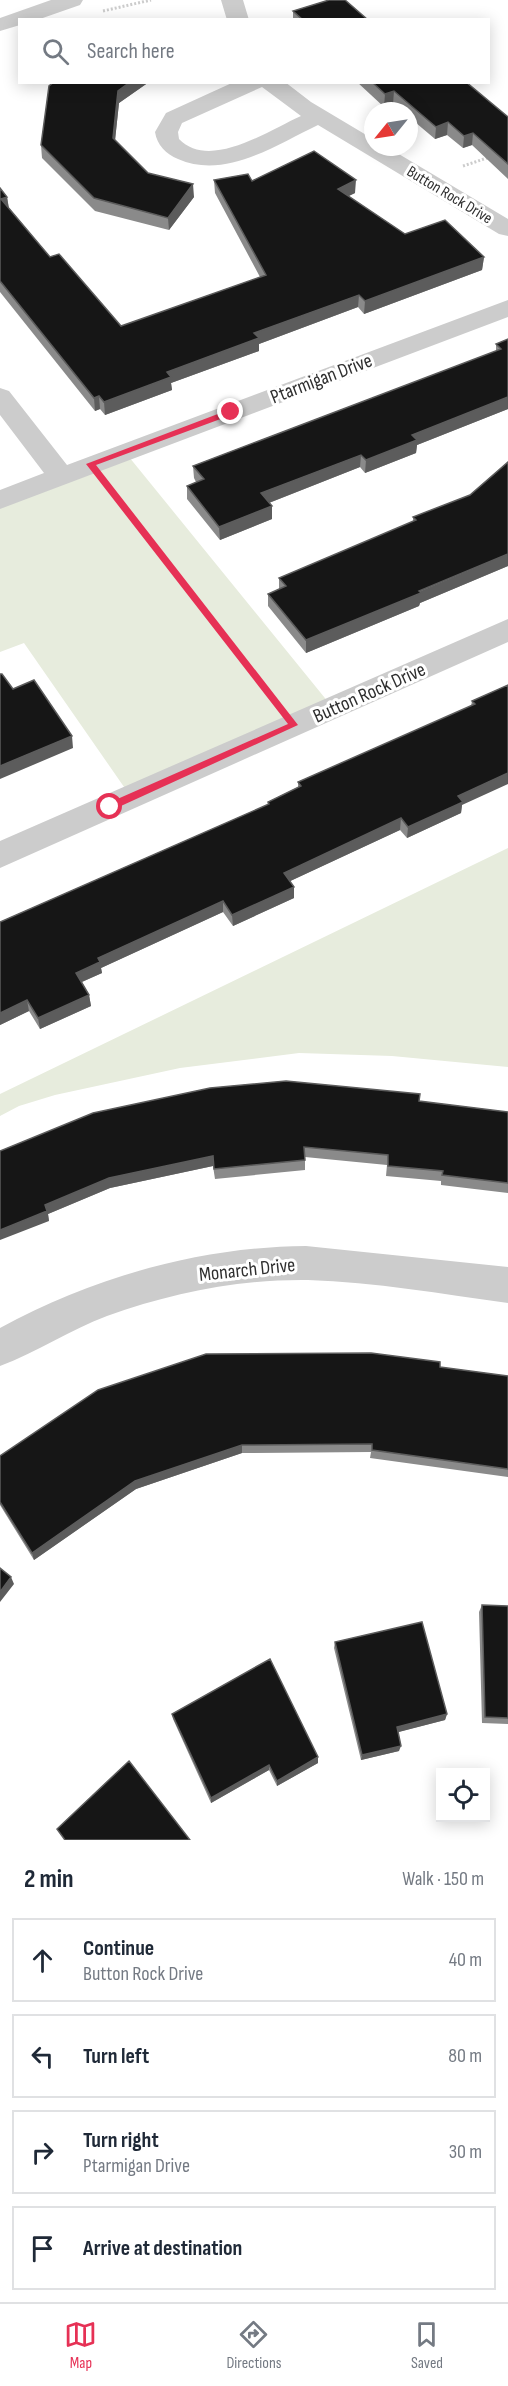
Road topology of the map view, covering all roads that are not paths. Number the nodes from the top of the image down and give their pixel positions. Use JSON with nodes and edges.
{"nodes":[{"id":1,"x":72,"y":0,"type":"edge"},
{"id":2,"x":232,"y":0,"type":"edge"},
{"id":3,"x":20,"y":18,"type":"edge"},
{"id":4,"x":237,"y":18,"type":"edge"},
{"id":5,"x":18,"y":19,"type":"edge"},
{"id":6,"x":0,"y":25,"type":"edge"},
{"id":7,"x":250,"y":84,"type":"edge"},
{"id":8,"x":273,"y":84,"type":"edge"},
{"id":9,"x":319,"y":116,"type":"junction"},
{"id":10,"x":508,"y":229,"type":"edge"},
{"id":11,"x":508,"y":308,"type":"edge"},
{"id":12,"x":0,"y":397,"type":"edge"},
{"id":13,"x":61,"y":476,"type":"junction"},
{"id":14,"x":0,"y":500,"type":"edge"},
{"id":15,"x":508,"y":630,"type":"edge"},
{"id":16,"x":0,"y":855,"type":"edge"},
{"id":17,"x":508,"y":1285,"type":"edge"},
{"id":18,"x":0,"y":1348,"type":"edge"}],
"edges":[{"from":1,"to":3,"type":"street"},
{"from":2,"to":4,"type":"street"},
{"from":5,"to":6,"type":"street"},
{"from":7,"to":9,"type":"street"},
{"from":8,"to":9,"type":"street","name":"Button Rock Drive"},
{"from":9,"to":10,"type":"street","name":"Button Rock Drive"},
{"from":11,"to":13,"type":"street","name":"Ptarmigan Drive"},
{"from":12,"to":13,"type":"street"},
{"from":13,"to":14,"type":"street","name":"Ptarmigan Drive"},
{"from":15,"to":16,"type":"street","name":"Button Rock Drive"},
{"from":17,"to":18,"type":"street","name":"Monarch Drive"}]}
